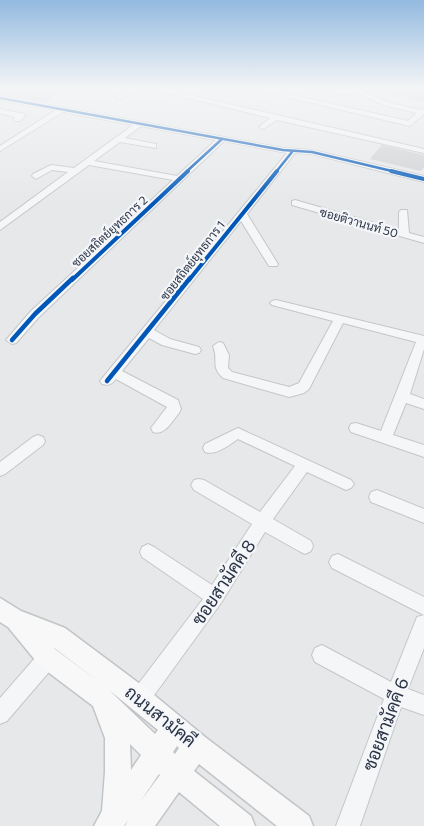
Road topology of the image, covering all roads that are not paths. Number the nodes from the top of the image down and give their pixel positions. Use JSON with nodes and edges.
{"nodes":[{"id":1,"x":35,"y":127,"type":"edge"},
{"id":2,"x":135,"y":127,"type":"edge"},
{"id":3,"x":158,"y":127,"type":"edge"},
{"id":4,"x":316,"y":127,"type":"edge"},
{"id":5,"x":407,"y":127,"type":"edge"},
{"id":6,"x":116,"y":129,"type":"dead end"},
{"id":7,"x":404,"y":130,"type":"dead end"},
{"id":8,"x":129,"y":131,"type":"junction"},
{"id":9,"x":397,"y":137,"type":"dead end"},
{"id":10,"x":118,"y":139,"type":"junction"},
{"id":11,"x":222,"y":139,"type":"junction"},
{"id":12,"x":390,"y":144,"type":"junction"},
{"id":13,"x":153,"y":146,"type":"dead end"},
{"id":14,"x":0,"y":149,"type":"edge"},
{"id":15,"x":424,"y":151,"type":"edge"},
{"id":16,"x":292,"y":152,"type":"junction"},
{"id":17,"x":86,"y":162,"type":"junction"},
{"id":18,"x":74,"y":171,"type":"junction"},
{"id":19,"x":36,"y":176,"type":"dead end"},
{"id":20,"x":179,"y":179,"type":"junction"},
{"id":21,"x":424,"y":179,"type":"edge"},
{"id":22,"x":295,"y":203,"type":"dead end"},
{"id":23,"x":404,"y":212,"type":"dead end"},
{"id":24,"x":242,"y":214,"type":"junction"},
{"id":25,"x":0,"y":227,"type":"edge"},
{"id":26,"x":404,"y":235,"type":"junction"},
{"id":27,"x":424,"y":240,"type":"edge"},
{"id":28,"x":273,"y":264,"type":"dead end"},
{"id":29,"x":276,"y":303,"type":"dead end"},
{"id":30,"x":340,"y":318,"type":"junction"},
{"id":31,"x":148,"y":332,"type":"junction"},
{"id":32,"x":12,"y":340,"type":"dead end"},
{"id":33,"x":219,"y":346,"type":"dead end"},
{"id":34,"x":195,"y":350,"type":"dead end"},
{"id":35,"x":420,"y":351,"type":"edge"},
{"id":36,"x":402,"y":397,"type":"junction"},
{"id":37,"x":424,"y":404,"type":"edge"},
{"id":38,"x":158,"y":428,"type":"dead end"},
{"id":39,"x":356,"y":428,"type":"dead end"},
{"id":40,"x":385,"y":438,"type":"junction"},
{"id":41,"x":38,"y":441,"type":"dead end"},
{"id":42,"x":210,"y":448,"type":"dead end"},
{"id":43,"x":424,"y":451,"type":"edge"},
{"id":44,"x":304,"y":465,"type":"junction"},
{"id":45,"x":0,"y":470,"type":"edge"},
{"id":46,"x":346,"y":484,"type":"dead end"},
{"id":47,"x":199,"y":485,"type":"dead end"},
{"id":48,"x":378,"y":497,"type":"dead end"},
{"id":49,"x":424,"y":516,"type":"edge"},
{"id":50,"x":264,"y":522,"type":"junction"},
{"id":51,"x":305,"y":546,"type":"dead end"},
{"id":52,"x":148,"y":552,"type":"dead end"},
{"id":53,"x":338,"y":562,"type":"dead end"},
{"id":54,"x":215,"y":597,"type":"junction"},
{"id":55,"x":424,"y":606,"type":"edge"},
{"id":56,"x":7,"y":614,"type":"edge"},
{"id":57,"x":424,"y":624,"type":"edge"},
{"id":58,"x":322,"y":655,"type":"dead end"},
{"id":59,"x":48,"y":658,"type":"junction"},
{"id":60,"x":396,"y":695,"type":"junction"},
{"id":61,"x":100,"y":698,"type":"junction"},
{"id":62,"x":140,"y":698,"type":"junction"},
{"id":63,"x":424,"y":705,"type":"edge"},
{"id":64,"x":0,"y":714,"type":"edge"},
{"id":65,"x":175,"y":727,"type":"junction"},
{"id":66,"x":196,"y":746,"type":"junction"},
{"id":67,"x":156,"y":755,"type":"junction"},
{"id":68,"x":177,"y":774,"type":"junction"},
{"id":69,"x":112,"y":821,"type":"edge"},
{"id":70,"x":139,"y":826,"type":"edge"},
{"id":71,"x":240,"y":826,"type":"edge"},
{"id":72,"x":299,"y":826,"type":"edge"},
{"id":73,"x":348,"y":826,"type":"edge"}],
"edges":[{"from":1,"to":14,"type":"street"},
{"from":2,"to":8,"type":"street"},
{"from":3,"to":11,"type":"street"},
{"from":4,"to":12,"type":"street"},
{"from":5,"to":7,"type":"street"},
{"from":6,"to":8,"type":"street"},
{"from":8,"to":10,"type":"street"},
{"from":9,"to":12,"type":"street"},
{"from":10,"to":13,"type":"street"},
{"from":10,"to":17,"type":"street"},
{"from":11,"to":16,"type":"street"},
{"from":11,"to":20,"type":"street","name":"ซอยสถิตย์ยุทธการ 2"},
{"from":12,"to":15,"type":"street"},
{"from":16,"to":21,"type":"street"},
{"from":16,"to":24,"type":"street","name":"ซอยสถิตย์ยุทธการ 1"},
{"from":17,"to":18,"type":"street"},
{"from":17,"to":20,"type":"street"},
{"from":18,"to":19,"type":"street"},
{"from":18,"to":25,"type":"street"},
{"from":20,"to":32,"type":"street","name":"ซอยสถิตย์ยุทธการ 2"},
{"from":22,"to":26,"type":"street","name":"ซอยติวานนท์ 50"},
{"from":23,"to":26,"type":"street"},
{"from":24,"to":28,"type":"street"},
{"from":24,"to":31,"type":"street","name":"ซอยสถิตย์ยุทธการ 1"},
{"from":26,"to":27,"type":"street","name":"ซอยติวานนท์ 50"},
{"from":29,"to":30,"type":"street"},
{"from":30,"to":33,"type":"street"},
{"from":30,"to":35,"type":"street"},
{"from":31,"to":34,"type":"street"},
{"from":31,"to":38,"type":"street","name":"ซอยสถิตย์ยุทธการ 1"},
{"from":35,"to":36,"type":"street"},
{"from":36,"to":37,"type":"street"},
{"from":36,"to":40,"type":"street"},
{"from":39,"to":40,"type":"street"},
{"from":40,"to":43,"type":"street"},
{"from":41,"to":45,"type":"street"},
{"from":42,"to":44,"type":"street"},
{"from":44,"to":46,"type":"street"},
{"from":44,"to":50,"type":"street","name":"ซอยสามัคคี 8"},
{"from":47,"to":50,"type":"street"},
{"from":48,"to":49,"type":"street"},
{"from":50,"to":51,"type":"street"},
{"from":50,"to":54,"type":"street","name":"ซอยสามัคคี 8"},
{"from":52,"to":54,"type":"street"},
{"from":53,"to":55,"type":"street"},
{"from":54,"to":62,"type":"street","name":"ซอยสามัคคี 8"},
{"from":56,"to":59,"type":"main road","name":"ถนนสามัคคี"},
{"from":56,"to":62,"type":"main road","name":"ถนนสามัคคี"},
{"from":57,"to":60,"type":"street","name":"ซอยสามัคคี 6"},
{"from":58,"to":60,"type":"street"},
{"from":59,"to":61,"type":"main road","name":"ถนนสามัคคี"},
{"from":59,"to":64,"type":"street"},
{"from":60,"to":63,"type":"street"},
{"from":60,"to":73,"type":"street","name":"ซอยสามัคคี 6"},
{"from":61,"to":67,"type":"main road","name":"ถนนสามัคคี"},
{"from":61,"to":69,"type":"main road"},
{"from":62,"to":65,"type":"main road","name":"ถนนสามัคคี"},
{"from":65,"to":66,"type":"main road","name":"ถนนสามัคคี"},
{"from":65,"to":67,"type":"main road"},
{"from":66,"to":68,"type":"main road"},
{"from":66,"to":72,"type":"main road","name":"ถนนสามัคคี"},
{"from":67,"to":68,"type":"main road","name":"ถนนสามัคคี"},
{"from":67,"to":69,"type":"main road"},
{"from":68,"to":70,"type":"main road"},
{"from":68,"to":71,"type":"main road","name":"ถนนสามัคคี"}]}
